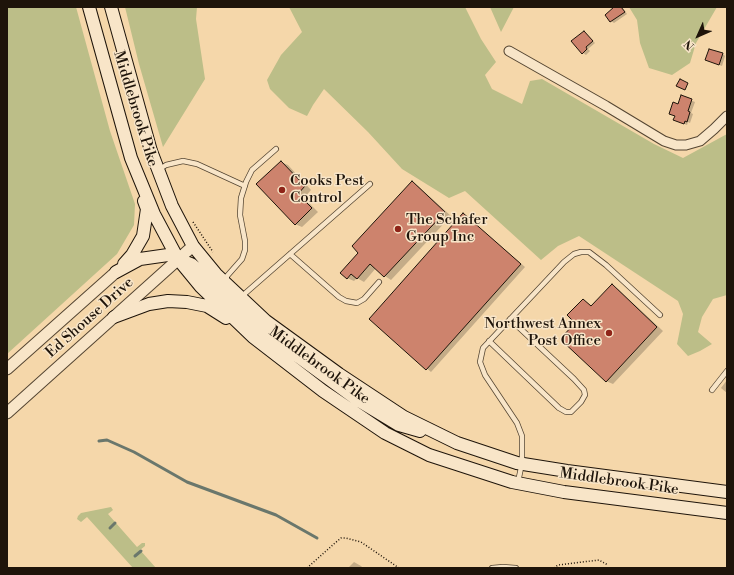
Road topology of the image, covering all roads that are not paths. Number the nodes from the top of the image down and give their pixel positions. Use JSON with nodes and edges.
{"nodes":[{"id":1,"x":89,"y":7,"type":"edge"},
{"id":2,"x":110,"y":7,"type":"edge"},
{"id":3,"x":509,"y":51,"type":"dead end"},
{"id":4,"x":727,"y":116,"type":"edge"},
{"id":5,"x":276,"y":149,"type":"dead end"},
{"id":6,"x":131,"y":158,"type":"junction"},
{"id":7,"x":158,"y":170,"type":"junction"},
{"id":8,"x":370,"y":184,"type":"dead end"},
{"id":9,"x":245,"y":186,"type":"junction"},
{"id":10,"x":193,"y":246,"type":"junction"},
{"id":11,"x":290,"y":254,"type":"junction"},
{"id":12,"x":178,"y":259,"type":"junction"},
{"id":13,"x":116,"y":272,"type":"junction"},
{"id":14,"x":226,"y":282,"type":"junction"},
{"id":15,"x":379,"y":282,"type":"dead end"},
{"id":16,"x":241,"y":297,"type":"junction"},
{"id":17,"x":660,"y":315,"type":"dead end"},
{"id":18,"x":114,"y":317,"type":"junction"},
{"id":19,"x":510,"y":319,"type":"junction"},
{"id":20,"x":247,"y":331,"type":"junction"},
{"id":21,"x":489,"y":341,"type":"junction"},
{"id":22,"x":7,"y":369,"type":"edge"},
{"id":23,"x":727,"y":371,"type":"edge"},
{"id":24,"x":712,"y":390,"type":"dead end"},
{"id":25,"x":7,"y":413,"type":"edge"},
{"id":26,"x":457,"y":443,"type":"junction"},
{"id":27,"x":522,"y":464,"type":"junction"},
{"id":28,"x":517,"y":483,"type":"junction"},
{"id":29,"x":727,"y":492,"type":"edge"},
{"id":30,"x":727,"y":513,"type":"edge"},
{"id":31,"x":492,"y":568,"type":"edge"},
{"id":32,"x":516,"y":568,"type":"edge"}],
"edges":[{"from":1,"to":6,"type":"main road","name":"Middlebrook Pike"},
{"from":2,"to":7,"type":"main road","name":"Middlebrook Pike"},
{"from":3,"to":4,"type":"street"},
{"from":5,"to":9,"type":"lane"},
{"from":6,"to":12,"type":"main road","name":"Middlebrook Pike"},
{"from":6,"to":13,"type":"main road"},
{"from":7,"to":9,"type":"lane"},
{"from":7,"to":10,"type":"main road","name":"Middlebrook Pike"},
{"from":8,"to":11,"type":"lane"},
{"from":9,"to":14,"type":"lane"},
{"from":10,"to":12,"type":"street","name":"Ed Shouse Drive"},
{"from":10,"to":14,"type":"main road","name":"Middlebrook Pike"},
{"from":11,"to":15,"type":"lane"},
{"from":11,"to":16,"type":"lane"},
{"from":12,"to":13,"type":"main road"},
{"from":12,"to":18,"type":"street","name":"Ed Shouse Drive"},
{"from":12,"to":20,"type":"main road","name":"Middlebrook Pike"},
{"from":12,"to":26,"type":"main road"},
{"from":13,"to":22,"type":"street","name":"Ed Shouse Drive"},
{"from":14,"to":16,"type":"main road","name":"Middlebrook Pike"},
{"from":16,"to":26,"type":"main road","name":"Middlebrook Pike"},
{"from":17,"to":19,"type":"lane"},
{"from":18,"to":20,"type":"main road"},
{"from":18,"to":25,"type":"street","name":"Ed Shouse Drive"},
{"from":19,"to":21,"type":"lane"},
{"from":19,"to":21,"type":"lane"},
{"from":20,"to":28,"type":"main road","name":"Middlebrook Pike"},
{"from":21,"to":27,"type":"lane"},
{"from":23,"to":24,"type":"lane"},
{"from":26,"to":27,"type":"main road","name":"Middlebrook Pike"},
{"from":27,"to":28,"type":"lane"},
{"from":27,"to":29,"type":"main road","name":"Middlebrook Pike"},
{"from":28,"to":30,"type":"main road","name":"Middlebrook Pike"},
{"from":31,"to":32,"type":"lane"}]}
